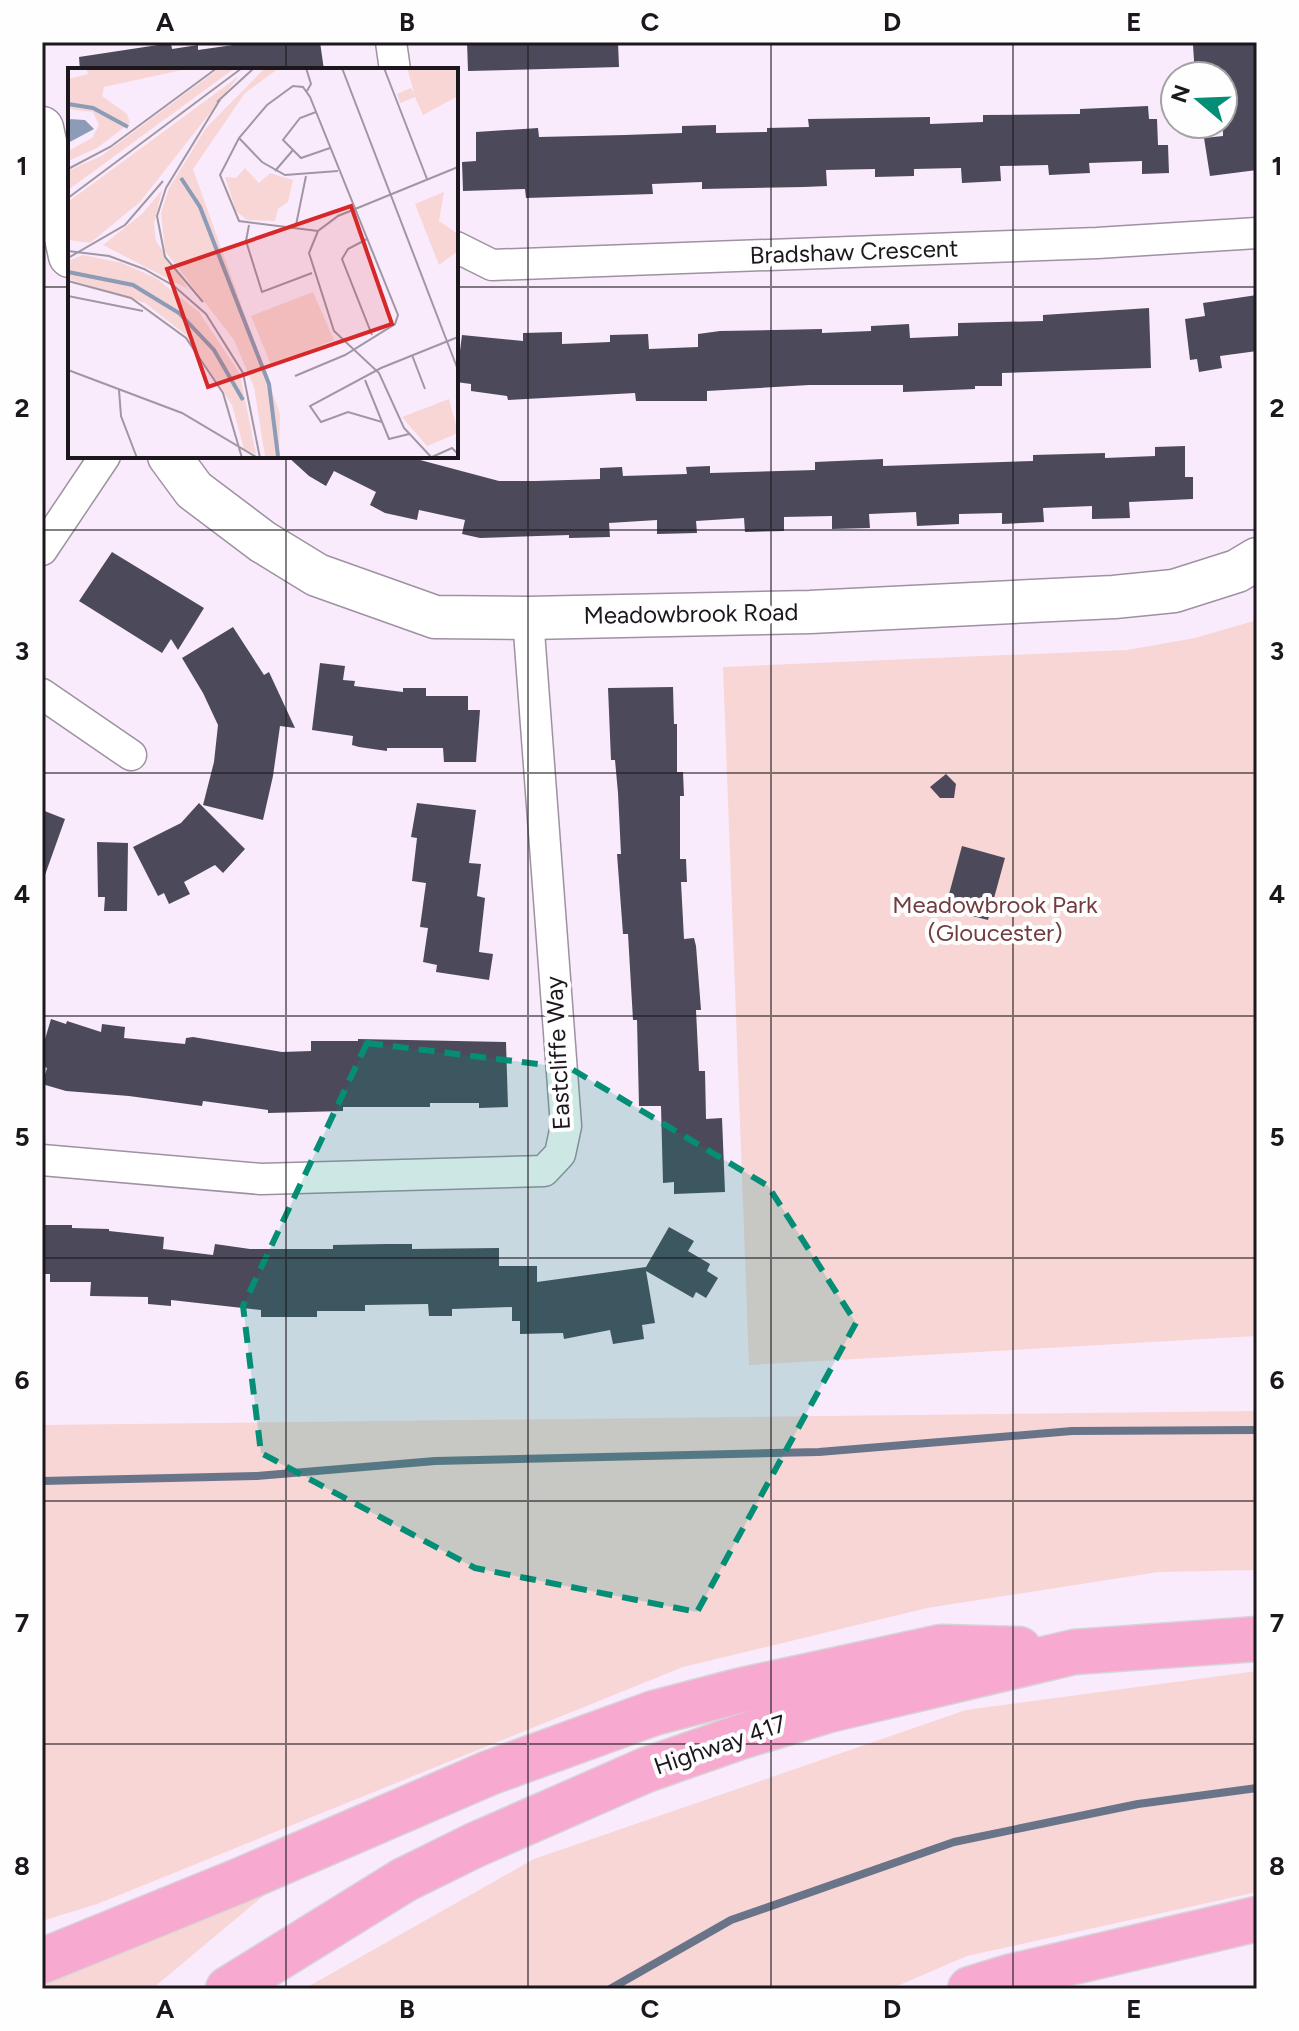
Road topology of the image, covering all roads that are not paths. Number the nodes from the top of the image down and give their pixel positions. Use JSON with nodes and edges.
{"nodes":[{"id":1,"x":391,"y":42,"type":"edge"},
{"id":2,"x":395,"y":68,"type":"edge"},
{"id":3,"x":42,"y":128,"type":"edge"},
{"id":4,"x":1257,"y":233,"type":"edge"},
{"id":5,"x":68,"y":247,"type":"edge"},
{"id":6,"x":458,"y":248,"type":"edge"},
{"id":7,"x":104,"y":458,"type":"edge"},
{"id":8,"x":170,"y":458,"type":"edge"},
{"id":9,"x":42,"y":550,"type":"edge"},
{"id":10,"x":1257,"y":559,"type":"edge"},
{"id":11,"x":528,"y":618,"type":"junction"},
{"id":12,"x":42,"y":694,"type":"edge"},
{"id":13,"x":131,"y":755,"type":"dead end"},
{"id":14,"x":42,"y":1160,"type":"edge"},
{"id":15,"x":1257,"y":1639,"type":"edge"},
{"id":16,"x":1074,"y":1652,"type":"junction"},
{"id":17,"x":1257,"y":1919,"type":"edge"},
{"id":18,"x":42,"y":1961,"type":"edge"},
{"id":19,"x":988,"y":1985,"type":"edge"},
{"id":20,"x":228,"y":1989,"type":"edge"}],
"edges":[{"from":1,"to":2,"type":"street"},
{"from":3,"to":5,"type":"street"},
{"from":4,"to":6,"type":"street","name":"Bradshaw Crescent"},
{"from":7,"to":9,"type":"street"},
{"from":8,"to":11,"type":"street","name":"Meadowbrook Road"},
{"from":10,"to":11,"type":"street","name":"Meadowbrook Road"},
{"from":11,"to":14,"type":"street","name":"Eastcliffe Way"},
{"from":12,"to":13,"type":"street"},
{"from":15,"to":16,"type":"highway","name":"Highway 417"},
{"from":16,"to":18,"type":"highway"},
{"from":16,"to":20,"type":"highway","name":"Highway 417"},
{"from":17,"to":19,"type":"highway"}]}
